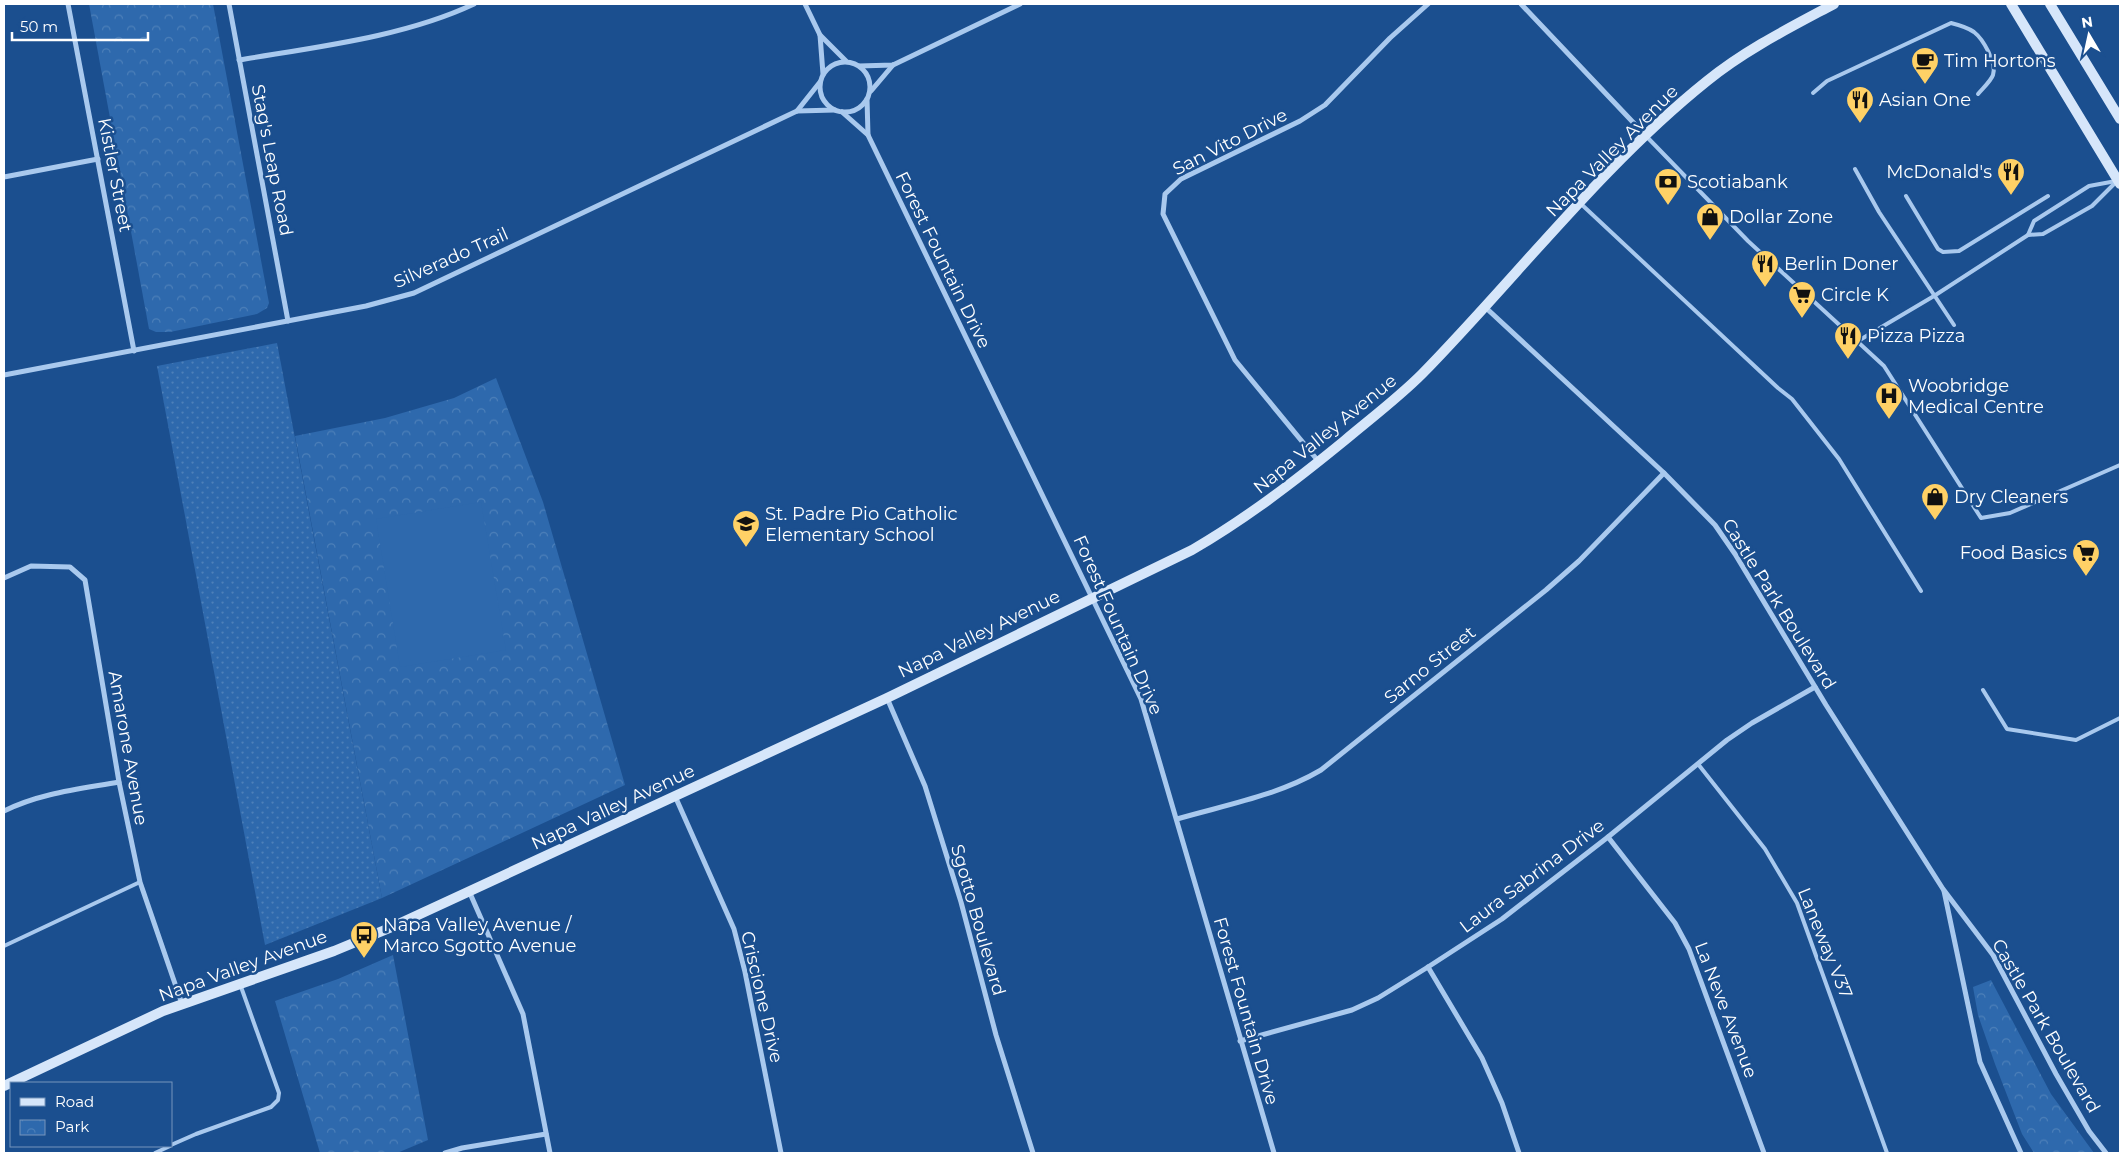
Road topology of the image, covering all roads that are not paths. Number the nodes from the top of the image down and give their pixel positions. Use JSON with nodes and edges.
{"nodes":[{"id":1,"x":68,"y":4,"type":"edge"},
{"id":2,"x":229,"y":4,"type":"edge"},
{"id":3,"x":474,"y":4,"type":"edge"},
{"id":4,"x":805,"y":4,"type":"edge"},
{"id":5,"x":1020,"y":4,"type":"edge"},
{"id":6,"x":1428,"y":4,"type":"edge"},
{"id":7,"x":1521,"y":4,"type":"edge"},
{"id":8,"x":1834,"y":4,"type":"edge"},
{"id":9,"x":2011,"y":4,"type":"edge"},
{"id":10,"x":2050,"y":4,"type":"edge"},
{"id":11,"x":820,"y":35,"type":"junction"},
{"id":12,"x":239,"y":60,"type":"junction"},
{"id":13,"x":846,"y":62,"type":"junction"},
{"id":14,"x":893,"y":65,"type":"junction"},
{"id":15,"x":859,"y":66,"type":"junction"},
{"id":16,"x":823,"y":74,"type":"junction"},
{"id":17,"x":820,"y":82,"type":"junction"},
{"id":18,"x":870,"y":92,"type":"junction"},
{"id":19,"x":1813,"y":93,"type":"dead end"},
{"id":20,"x":1978,"y":94,"type":"dead end"},
{"id":21,"x":867,"y":99,"type":"junction"},
{"id":22,"x":835,"y":110,"type":"junction"},
{"id":23,"x":797,"y":111,"type":"junction"},
{"id":24,"x":842,"y":112,"type":"junction"},
{"id":25,"x":2120,"y":119,"type":"edge"},
{"id":26,"x":868,"y":135,"type":"junction"},
{"id":27,"x":1646,"y":136,"type":"junction"},
{"id":28,"x":98,"y":159,"type":"junction"},
{"id":29,"x":1855,"y":169,"type":"dead end"},
{"id":30,"x":4,"y":177,"type":"edge"},
{"id":31,"x":2119,"y":182,"type":"edge"},
{"id":32,"x":1906,"y":196,"type":"dead end"},
{"id":33,"x":2048,"y":196,"type":"dead end"},
{"id":34,"x":1580,"y":203,"type":"junction"},
{"id":35,"x":2028,"y":235,"type":"junction"},
{"id":36,"x":1934,"y":296,"type":"junction"},
{"id":37,"x":1485,"y":307,"type":"junction"},
{"id":38,"x":288,"y":321,"type":"junction"},
{"id":39,"x":1954,"y":325,"type":"dead end"},
{"id":40,"x":1858,"y":341,"type":"junction"},
{"id":41,"x":134,"y":351,"type":"junction"},
{"id":42,"x":4,"y":375,"type":"edge"},
{"id":43,"x":1319,"y":462,"type":"junction"},
{"id":44,"x":2120,"y":465,"type":"edge"},
{"id":45,"x":1664,"y":473,"type":"junction"},
{"id":46,"x":4,"y":578,"type":"edge"},
{"id":47,"x":1921,"y":591,"type":"dead end"},
{"id":48,"x":1092,"y":598,"type":"junction"},
{"id":49,"x":1815,"y":687,"type":"junction"},
{"id":50,"x":1983,"y":690,"type":"dead end"},
{"id":51,"x":887,"y":698,"type":"junction"},
{"id":52,"x":2120,"y":718,"type":"edge"},
{"id":53,"x":1698,"y":764,"type":"junction"},
{"id":54,"x":119,"y":782,"type":"junction"},
{"id":55,"x":675,"y":796,"type":"junction"},
{"id":56,"x":4,"y":811,"type":"edge"},
{"id":57,"x":1177,"y":819,"type":"junction"},
{"id":58,"x":1608,"y":837,"type":"junction"},
{"id":59,"x":140,"y":882,"type":"junction"},
{"id":60,"x":1943,"y":889,"type":"junction"},
{"id":61,"x":468,"y":892,"type":"junction"},
{"id":62,"x":4,"y":946,"type":"edge"},
{"id":63,"x":1428,"y":967,"type":"junction"},
{"id":64,"x":240,"y":984,"type":"junction"},
{"id":65,"x":182,"y":1004,"type":"junction"},
{"id":66,"x":1240,"y":1041,"type":"junction"},
{"id":67,"x":12,"y":1082,"type":"edge"},
{"id":68,"x":546,"y":1134,"type":"junction"},
{"id":69,"x":172,"y":1146,"type":"edge"},
{"id":70,"x":169,"y":1147,"type":"edge"},
{"id":71,"x":155,"y":1153,"type":"edge"},
{"id":72,"x":445,"y":1153,"type":"edge"},
{"id":73,"x":550,"y":1153,"type":"edge"},
{"id":74,"x":781,"y":1153,"type":"edge"},
{"id":75,"x":1033,"y":1153,"type":"edge"},
{"id":76,"x":1274,"y":1153,"type":"edge"},
{"id":77,"x":1519,"y":1153,"type":"edge"},
{"id":78,"x":1764,"y":1153,"type":"edge"},
{"id":79,"x":1887,"y":1153,"type":"edge"},
{"id":80,"x":2021,"y":1153,"type":"edge"},
{"id":81,"x":2106,"y":1153,"type":"edge"}],
"edges":[{"from":1,"to":28,"type":"street","name":"Kistler Street"},
{"from":2,"to":12,"type":"street","name":"Stag's Leap Road"},
{"from":3,"to":12,"type":"street"},
{"from":4,"to":11,"type":"street"},
{"from":5,"to":14,"type":"street"},
{"from":6,"to":43,"type":"street","name":"San Vito Drive"},
{"from":7,"to":27,"type":"street"},
{"from":8,"to":27,"type":"street","name":"Napa Valley Avenue"},
{"from":9,"to":31,"type":"street"},
{"from":10,"to":25,"type":"street"},
{"from":11,"to":13,"type":"street"},
{"from":11,"to":16,"type":"street"},
{"from":12,"to":38,"type":"street","name":"Stag's Leap Road"},
{"from":13,"to":15,"type":"street"},
{"from":13,"to":16,"type":"street"},
{"from":14,"to":15,"type":"street"},
{"from":14,"to":18,"type":"street"},
{"from":15,"to":18,"type":"street"},
{"from":16,"to":17,"type":"street"},
{"from":17,"to":22,"type":"street"},
{"from":17,"to":23,"type":"street","name":"Silverado Trail"},
{"from":18,"to":21,"type":"street"},
{"from":19,"to":20,"type":"lane"},
{"from":21,"to":24,"type":"street"},
{"from":21,"to":26,"type":"street","name":"Forest Fountain Drive"},
{"from":22,"to":23,"type":"street","name":"Silverado Trail"},
{"from":22,"to":24,"type":"street"},
{"from":23,"to":38,"type":"street","name":"Silverado Trail"},
{"from":24,"to":26,"type":"street","name":"Forest Fountain Drive"},
{"from":26,"to":48,"type":"street","name":"Forest Fountain Drive"},
{"from":27,"to":34,"type":"street","name":"Napa Valley Avenue"},
{"from":27,"to":40,"type":"lane"},
{"from":28,"to":30,"type":"street"},
{"from":28,"to":41,"type":"street","name":"Kistler Street"},
{"from":29,"to":36,"type":"lane"},
{"from":31,"to":35,"type":"lane"},
{"from":31,"to":35,"type":"lane"},
{"from":32,"to":33,"type":"lane"},
{"from":34,"to":37,"type":"street","name":"Napa Valley Avenue"},
{"from":34,"to":47,"type":"lane"},
{"from":35,"to":36,"type":"lane"},
{"from":36,"to":39,"type":"lane"},
{"from":36,"to":40,"type":"lane"},
{"from":37,"to":43,"type":"street","name":"Napa Valley Avenue"},
{"from":37,"to":45,"type":"street","name":"Castle Park Boulevard"},
{"from":38,"to":41,"type":"street","name":"Silverado Trail"},
{"from":40,"to":44,"type":"lane"},
{"from":41,"to":42,"type":"street","name":"Silverado Trail"},
{"from":43,"to":48,"type":"street","name":"Napa Valley Avenue"},
{"from":45,"to":49,"type":"street","name":"Castle Park Boulevard"},
{"from":45,"to":57,"type":"street","name":"Sarno Street"},
{"from":46,"to":54,"type":"street","name":"Amarone Avenue"},
{"from":48,"to":51,"type":"street","name":"Napa Valley Avenue"},
{"from":48,"to":57,"type":"street","name":"Forest Fountain Drive"},
{"from":49,"to":53,"type":"street","name":"Laura Sabrina Drive"},
{"from":49,"to":60,"type":"street","name":"Castle Park Boulevard"},
{"from":50,"to":52,"type":"lane"},
{"from":51,"to":55,"type":"street","name":"Napa Valley Avenue"},
{"from":51,"to":75,"type":"street","name":"Sgotto Boulevard"},
{"from":53,"to":58,"type":"street","name":"Laura Sabrina Drive"},
{"from":53,"to":79,"type":"lane","name":"Laneway V37"},
{"from":54,"to":56,"type":"street"},
{"from":54,"to":59,"type":"street","name":"Amarone Avenue"},
{"from":55,"to":61,"type":"street","name":"Napa Valley Avenue"},
{"from":55,"to":74,"type":"street","name":"Criscione Drive"},
{"from":57,"to":66,"type":"street","name":"Forest Fountain Drive"},
{"from":58,"to":63,"type":"street","name":"Laura Sabrina Drive"},
{"from":58,"to":78,"type":"street","name":"La Neve Avenue"},
{"from":59,"to":62,"type":"lane"},
{"from":59,"to":65,"type":"street","name":"Amarone Avenue"},
{"from":60,"to":80,"type":"street","name":"Castle Park Boulevard"},
{"from":60,"to":81,"type":"street","name":"Castle Park Boulevard"},
{"from":61,"to":64,"type":"street","name":"Napa Valley Avenue"},
{"from":61,"to":68,"type":"street"},
{"from":63,"to":66,"type":"street","name":"Laura Sabrina Drive"},
{"from":63,"to":77,"type":"street"},
{"from":64,"to":65,"type":"street","name":"Napa Valley Avenue"},
{"from":64,"to":69,"type":"lane"},
{"from":65,"to":67,"type":"street","name":"Napa Valley Avenue"},
{"from":66,"to":76,"type":"street","name":"Forest Fountain Drive"},
{"from":68,"to":72,"type":"street"},
{"from":68,"to":73,"type":"street"},
{"from":70,"to":71,"type":"lane"}]}
